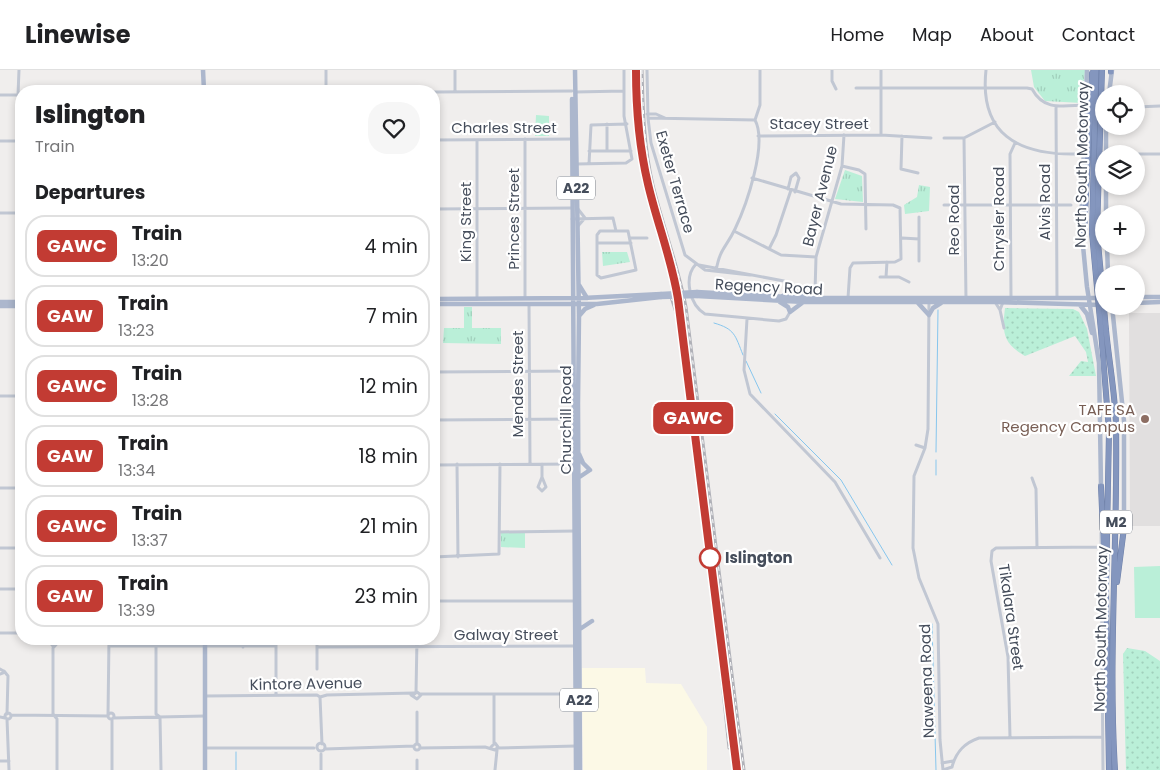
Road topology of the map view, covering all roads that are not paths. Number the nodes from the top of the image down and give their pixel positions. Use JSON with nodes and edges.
{"nodes":[{"id":1,"x":19,"y":70,"type":"edge"},
{"id":2,"x":204,"y":70,"type":"edge"},
{"id":3,"x":326,"y":70,"type":"edge"},
{"id":4,"x":455,"y":70,"type":"edge"},
{"id":5,"x":574,"y":70,"type":"edge"},
{"id":6,"x":624,"y":70,"type":"edge"},
{"id":7,"x":647,"y":70,"type":"edge"},
{"id":8,"x":760,"y":70,"type":"edge"},
{"id":9,"x":832,"y":70,"type":"edge"},
{"id":10,"x":881,"y":70,"type":"edge"},
{"id":11,"x":986,"y":70,"type":"edge"},
{"id":12,"x":1087,"y":70,"type":"edge"},
{"id":13,"x":1096,"y":70,"type":"edge"},
{"id":14,"x":1102,"y":70,"type":"edge"},
{"id":15,"x":1112,"y":71,"type":"edge"},
{"id":16,"x":20,"y":85,"type":"edge"},
{"id":17,"x":204,"y":85,"type":"edge"},
{"id":18,"x":326,"y":85,"type":"edge"},
{"id":19,"x":1110,"y":85,"type":"edge"},
{"id":20,"x":856,"y":88,"type":"dead end"},
{"id":21,"x":881,"y":88,"type":"junction"},
{"id":22,"x":985,"y":88,"type":"junction"},
{"id":23,"x":836,"y":89,"type":"dead end"},
{"id":24,"x":455,"y":91,"type":"junction"},
{"id":25,"x":574,"y":91,"type":"junction"},
{"id":26,"x":624,"y":91,"type":"junction"},
{"id":27,"x":440,"y":92,"type":"edge"},
{"id":28,"x":0,"y":95,"type":"edge"},
{"id":29,"x":15,"y":95,"type":"edge"},
{"id":30,"x":1056,"y":106,"type":"junction"},
{"id":31,"x":1084,"y":106,"type":"junction"},
{"id":32,"x":1145,"y":106,"type":"edge"},
{"id":33,"x":1160,"y":106,"type":"edge"},
{"id":34,"x":648,"y":116,"type":"junction"},
{"id":35,"x":755,"y":120,"type":"junction"},
{"id":36,"x":995,"y":122,"type":"junction"},
{"id":37,"x":607,"y":124,"type":"junction"},
{"id":38,"x":627,"y":124,"type":"junction"},
{"id":39,"x":844,"y":135,"type":"junction"},
{"id":40,"x":881,"y":135,"type":"junction"},
{"id":41,"x":758,"y":136,"type":"junction"},
{"id":42,"x":902,"y":136,"type":"junction"},
{"id":43,"x":932,"y":138,"type":"dead end"},
{"id":44,"x":944,"y":138,"type":"dead end"},
{"id":45,"x":964,"y":138,"type":"junction"},
{"id":46,"x":525,"y":139,"type":"junction"},
{"id":47,"x":574,"y":139,"type":"junction"},
{"id":48,"x":440,"y":140,"type":"edge"},
{"id":49,"x":477,"y":140,"type":"junction"},
{"id":50,"x":0,"y":141,"type":"edge"},
{"id":51,"x":15,"y":141,"type":"edge"},
{"id":52,"x":1015,"y":143,"type":"junction"},
{"id":53,"x":589,"y":151,"type":"junction"},
{"id":54,"x":607,"y":151,"type":"junction"},
{"id":55,"x":631,"y":151,"type":"junction"},
{"id":56,"x":1076,"y":154,"type":"dead end"},
{"id":57,"x":1145,"y":154,"type":"edge"},
{"id":58,"x":1160,"y":154,"type":"edge"},
{"id":59,"x":1056,"y":155,"type":"junction"},
{"id":60,"x":574,"y":164,"type":"junction"},
{"id":61,"x":589,"y":164,"type":"junction"},
{"id":62,"x":842,"y":166,"type":"junction"},
{"id":63,"x":918,"y":173,"type":"dead end"},
{"id":64,"x":752,"y":178,"type":"junction"},
{"id":65,"x":791,"y":190,"type":"junction"},
{"id":66,"x":831,"y":202,"type":"junction"},
{"id":67,"x":1071,"y":204,"type":"dead end"},
{"id":68,"x":866,"y":205,"type":"junction"},
{"id":69,"x":944,"y":205,"type":"dead end"},
{"id":70,"x":965,"y":205,"type":"junction"},
{"id":71,"x":1010,"y":205,"type":"junction"},
{"id":72,"x":1057,"y":205,"type":"junction"},
{"id":73,"x":575,"y":207,"type":"junction"},
{"id":74,"x":440,"y":209,"type":"edge"},
{"id":75,"x":477,"y":209,"type":"junction"},
{"id":76,"x":525,"y":209,"type":"junction"},
{"id":77,"x":0,"y":213,"type":"edge"},
{"id":78,"x":15,"y":213,"type":"edge"},
{"id":79,"x":919,"y":217,"type":"dead end"},
{"id":80,"x":585,"y":218,"type":"junction"},
{"id":81,"x":575,"y":219,"type":"junction"},
{"id":82,"x":577,"y":228,"type":"junction"},
{"id":83,"x":866,"y":230,"type":"dead end"},
{"id":84,"x":616,"y":231,"type":"junction"},
{"id":85,"x":734,"y":231,"type":"junction"},
{"id":86,"x":1094,"y":232,"type":"junction"},
{"id":87,"x":1084,"y":235,"type":"junction"},
{"id":88,"x":647,"y":238,"type":"dead end"},
{"id":89,"x":902,"y":238,"type":"junction"},
{"id":90,"x":919,"y":239,"type":"junction"},
{"id":91,"x":630,"y":241,"type":"junction"},
{"id":92,"x":597,"y":243,"type":"junction"},
{"id":93,"x":769,"y":249,"type":"junction"},
{"id":94,"x":816,"y":256,"type":"junction"},
{"id":95,"x":919,"y":261,"type":"dead end"},
{"id":96,"x":887,"y":262,"type":"junction"},
{"id":97,"x":696,"y":264,"type":"junction"},
{"id":98,"x":717,"y":270,"type":"junction"},
{"id":99,"x":880,"y":277,"type":"dead end"},
{"id":100,"x":886,"y":277,"type":"junction"},
{"id":101,"x":909,"y":282,"type":"dead end"},
{"id":102,"x":579,"y":285,"type":"junction"},
{"id":103,"x":1087,"y":287,"type":"junction"},
{"id":104,"x":791,"y":288,"type":"junction"},
{"id":105,"x":816,"y":292,"type":"dead end"},
{"id":106,"x":661,"y":296,"type":"junction"},
{"id":107,"x":997,"y":296,"type":"junction"},
{"id":108,"x":1011,"y":296,"type":"junction"},
{"id":109,"x":1160,"y":296,"type":"edge"},
{"id":110,"x":1145,"y":297,"type":"edge"},
{"id":111,"x":525,"y":298,"type":"junction"},
{"id":112,"x":587,"y":298,"type":"junction"},
{"id":113,"x":1057,"y":298,"type":"junction"},
{"id":114,"x":1073,"y":298,"type":"junction"},
{"id":115,"x":1089,"y":298,"type":"junction"},
{"id":116,"x":1095,"y":298,"type":"edge"},
{"id":117,"x":440,"y":299,"type":"edge"},
{"id":118,"x":779,"y":299,"type":"junction"},
{"id":119,"x":575,"y":300,"type":"junction"},
{"id":120,"x":805,"y":300,"type":"junction"},
{"id":121,"x":848,"y":300,"type":"junction"},
{"id":122,"x":900,"y":300,"type":"junction"},
{"id":123,"x":929,"y":300,"type":"junction"},
{"id":124,"x":966,"y":300,"type":"junction"},
{"id":125,"x":477,"y":301,"type":"junction"},
{"id":126,"x":0,"y":302,"type":"edge"},
{"id":127,"x":15,"y":302,"type":"edge"},
{"id":128,"x":995,"y":302,"type":"junction"},
{"id":129,"x":1003,"y":302,"type":"junction"},
{"id":130,"x":1160,"y":302,"type":"edge"},
{"id":131,"x":918,"y":303,"type":"junction"},
{"id":132,"x":942,"y":303,"type":"junction"},
{"id":133,"x":1145,"y":303,"type":"edge"},
{"id":134,"x":440,"y":304,"type":"edge"},
{"id":135,"x":529,"y":304,"type":"junction"},
{"id":136,"x":579,"y":304,"type":"junction"},
{"id":137,"x":597,"y":304,"type":"junction"},
{"id":138,"x":1080,"y":305,"type":"junction"},
{"id":139,"x":0,"y":306,"type":"edge"},
{"id":140,"x":15,"y":306,"type":"edge"},
{"id":141,"x":1090,"y":306,"type":"junction"},
{"id":142,"x":1095,"y":306,"type":"edge"},
{"id":143,"x":1000,"y":310,"type":"junction"},
{"id":144,"x":790,"y":312,"type":"junction"},
{"id":145,"x":929,"y":315,"type":"junction"},
{"id":146,"x":580,"y":316,"type":"junction"},
{"id":147,"x":1113,"y":317,"type":"edge"},
{"id":148,"x":747,"y":319,"type":"junction"},
{"id":149,"x":1004,"y":328,"type":"dead end"},
{"id":150,"x":1104,"y":330,"type":"junction"},
{"id":151,"x":1099,"y":363,"type":"junction"},
{"id":152,"x":529,"y":371,"type":"junction"},
{"id":153,"x":573,"y":371,"type":"junction"},
{"id":154,"x":440,"y":372,"type":"edge"},
{"id":155,"x":0,"y":396,"type":"edge"},
{"id":156,"x":15,"y":396,"type":"edge"},
{"id":157,"x":530,"y":419,"type":"junction"},
{"id":158,"x":576,"y":419,"type":"junction"},
{"id":159,"x":440,"y":420,"type":"edge"},
{"id":160,"x":916,"y":445,"type":"dead end"},
{"id":161,"x":925,"y":448,"type":"junction"},
{"id":162,"x":578,"y":450,"type":"junction"},
{"id":163,"x":457,"y":464,"type":"junction"},
{"id":164,"x":500,"y":464,"type":"junction"},
{"id":165,"x":530,"y":464,"type":"junction"},
{"id":166,"x":542,"y":464,"type":"junction"},
{"id":167,"x":574,"y":464,"type":"junction"},
{"id":168,"x":440,"y":465,"type":"edge"},
{"id":169,"x":542,"y":477,"type":"dead end"},
{"id":170,"x":578,"y":478,"type":"junction"},
{"id":171,"x":1032,"y":478,"type":"dead end"},
{"id":172,"x":1101,"y":486,"type":"junction"},
{"id":173,"x":0,"y":488,"type":"edge"},
{"id":174,"x":15,"y":488,"type":"edge"},
{"id":175,"x":1124,"y":528,"type":"joint"},
{"id":176,"x":576,"y":531,"type":"junction"},
{"id":177,"x":500,"y":532,"type":"junction"},
{"id":178,"x":1100,"y":547,"type":"junction"},
{"id":179,"x":0,"y":548,"type":"edge"},
{"id":180,"x":15,"y":548,"type":"edge"},
{"id":181,"x":1037,"y":548,"type":"junction"},
{"id":182,"x":458,"y":556,"type":"junction"},
{"id":183,"x":440,"y":557,"type":"edge"},
{"id":184,"x":880,"y":558,"type":"dead end"},
{"id":185,"x":1106,"y":588,"type":"junction"},
{"id":186,"x":0,"y":589,"type":"edge"},
{"id":187,"x":15,"y":589,"type":"edge"},
{"id":188,"x":1114,"y":599,"type":"junction"},
{"id":189,"x":440,"y":600,"type":"edge"},
{"id":190,"x":574,"y":600,"type":"junction"},
{"id":191,"x":592,"y":621,"type":"dead end"},
{"id":192,"x":579,"y":630,"type":"junction"},
{"id":193,"x":0,"y":633,"type":"edge"},
{"id":194,"x":15,"y":633,"type":"edge"},
{"id":195,"x":53,"y":646,"type":"edge"},
{"id":196,"x":109,"y":646,"type":"joint"},
{"id":197,"x":276,"y":646,"type":"joint"},
{"id":198,"x":417,"y":646,"type":"junction"},
{"id":199,"x":574,"y":646,"type":"junction"},
{"id":200,"x":156,"y":647,"type":"junction"},
{"id":201,"x":205,"y":647,"type":"junction"},
{"id":202,"x":243,"y":647,"type":"joint"},
{"id":203,"x":317,"y":647,"type":"joint"},
{"id":204,"x":0,"y":664,"type":"edge"},
{"id":205,"x":317,"y":669,"type":"dead end"},
{"id":206,"x":2,"y":671,"type":"edge"},
{"id":207,"x":417,"y":694,"type":"junction"},
{"id":208,"x":575,"y":694,"type":"junction"},
{"id":209,"x":276,"y":695,"type":"junction"},
{"id":210,"x":494,"y":695,"type":"junction"},
{"id":211,"x":205,"y":696,"type":"junction"},
{"id":212,"x":320,"y":697,"type":"junction"},
{"id":213,"x":417,"y":712,"type":"dead end"},
{"id":214,"x":111,"y":716,"type":"junction"},
{"id":215,"x":160,"y":716,"type":"junction"},
{"id":216,"x":205,"y":716,"type":"junction"},
{"id":217,"x":8,"y":717,"type":"junction"},
{"id":218,"x":56,"y":717,"type":"junction"},
{"id":219,"x":1010,"y":737,"type":"junction"},
{"id":220,"x":1102,"y":737,"type":"junction"},
{"id":221,"x":417,"y":746,"type":"junction"},
{"id":222,"x":495,"y":746,"type":"junction"},
{"id":223,"x":576,"y":746,"type":"junction"},
{"id":224,"x":205,"y":748,"type":"junction"},
{"id":225,"x":320,"y":748,"type":"junction"},
{"id":226,"x":417,"y":760,"type":"dead end"},
{"id":227,"x":0,"y":761,"type":"edge"},
{"id":228,"x":9,"y":761,"type":"junction"},
{"id":229,"x":953,"y":761,"type":"junction"},
{"id":230,"x":942,"y":764,"type":"junction"},
{"id":231,"x":9,"y":770,"type":"edge"},
{"id":232,"x":57,"y":770,"type":"edge"},
{"id":233,"x":112,"y":770,"type":"edge"},
{"id":234,"x":160,"y":770,"type":"edge"},
{"id":235,"x":205,"y":770,"type":"edge"},
{"id":236,"x":321,"y":770,"type":"edge"},
{"id":237,"x":417,"y":770,"type":"edge"},
{"id":238,"x":495,"y":770,"type":"edge"},
{"id":239,"x":576,"y":770,"type":"edge"},
{"id":240,"x":580,"y":770,"type":"edge"},
{"id":241,"x":943,"y":770,"type":"edge"},
{"id":242,"x":1103,"y":770,"type":"edge"},
{"id":243,"x":1109,"y":770,"type":"edge"},
{"id":244,"x":1115,"y":770,"type":"edge"}],
"edges":[{"from":1,"to":16,"type":"street"},
{"from":2,"to":17,"type":"main road"},
{"from":3,"to":18,"type":"street"},
{"from":4,"to":24,"type":"street"},
{"from":5,"to":25,"type":"main road","name":"Churchill Road","number":"A22"},
{"from":6,"to":26,"type":"street"},
{"from":7,"to":34,"type":"street","name":"Exeter Terrace"},
{"from":8,"to":35,"type":"street"},
{"from":9,"to":23,"type":"street"},
{"from":10,"to":21,"type":"street"},
{"from":11,"to":22,"type":"street"},
{"from":12,"to":31,"type":"main road"},
{"from":13,"to":86,"type":"highway","name":"North South Motorway","number":"M2"},
{"from":13,"to":87,"type":"highway"},
{"from":14,"to":86,"type":"highway","name":"North South Motorway","number":"M2"},
{"from":15,"to":19,"type":"main road"},
{"from":20,"to":21,"type":"street"},
{"from":21,"to":22,"type":"street"},
{"from":21,"to":40,"type":"street"},
{"from":22,"to":30,"type":"street"},
{"from":22,"to":36,"type":"street"},
{"from":24,"to":25,"type":"street"},
{"from":24,"to":27,"type":"street"},
{"from":25,"to":26,"type":"street"},
{"from":25,"to":47,"type":"main road","name":"Churchill Road","number":"A22"},
{"from":26,"to":38,"type":"street"},
{"from":28,"to":29,"type":"street"},
{"from":30,"to":31,"type":"street"},
{"from":30,"to":59,"type":"street","name":"Alvis Road"},
{"from":31,"to":87,"type":"main road"},
{"from":32,"to":33,"type":"street"},
{"from":34,"to":35,"type":"street"},
{"from":34,"to":97,"type":"street","name":"Exeter Terrace"},
{"from":35,"to":41,"type":"street"},
{"from":36,"to":45,"type":"street"},
{"from":36,"to":52,"type":"street"},
{"from":37,"to":38,"type":"street"},
{"from":37,"to":53,"type":"street"},
{"from":37,"to":54,"type":"street"},
{"from":38,"to":55,"type":"street"},
{"from":39,"to":40,"type":"street","name":"Stacey Street"},
{"from":39,"to":41,"type":"street","name":"Stacey Street"},
{"from":39,"to":62,"type":"street","name":"Bayer Avenue"},
{"from":40,"to":42,"type":"street","name":"Stacey Street"},
{"from":41,"to":64,"type":"street"},
{"from":42,"to":43,"type":"street","name":"Stacey Street"},
{"from":42,"to":63,"type":"street"},
{"from":44,"to":45,"type":"street"},
{"from":45,"to":70,"type":"street","name":"Reo Road"},
{"from":46,"to":47,"type":"street","name":"Charles Street"},
{"from":46,"to":49,"type":"street","name":"Charles Street"},
{"from":46,"to":76,"type":"street","name":"Princes Street"},
{"from":47,"to":60,"type":"main road","name":"Churchill Road","number":"A22"},
{"from":48,"to":49,"type":"street","name":"Charles Street"},
{"from":49,"to":75,"type":"street","name":"King Street"},
{"from":50,"to":51,"type":"street"},
{"from":52,"to":59,"type":"street"},
{"from":52,"to":71,"type":"street","name":"Chrysler Road"},
{"from":53,"to":54,"type":"street"},
{"from":53,"to":61,"type":"street"},
{"from":54,"to":55,"type":"street"},
{"from":55,"to":61,"type":"street"},
{"from":56,"to":59,"type":"street"},
{"from":57,"to":58,"type":"street"},
{"from":59,"to":72,"type":"street","name":"Alvis Road"},
{"from":60,"to":61,"type":"street"},
{"from":60,"to":73,"type":"main road","name":"Churchill Road","number":"A22"},
{"from":62,"to":66,"type":"street","name":"Bayer Avenue"},
{"from":62,"to":68,"type":"street"},
{"from":64,"to":65,"type":"street"},
{"from":64,"to":85,"type":"street"},
{"from":65,"to":65,"type":"street"},
{"from":65,"to":66,"type":"street"},
{"from":65,"to":93,"type":"street"},
{"from":66,"to":68,"type":"street"},
{"from":66,"to":94,"type":"street","name":"Bayer Avenue"},
{"from":67,"to":72,"type":"street"},
{"from":68,"to":83,"type":"street"},
{"from":68,"to":89,"type":"street"},
{"from":69,"to":70,"type":"street"},
{"from":70,"to":71,"type":"street"},
{"from":70,"to":124,"type":"street","name":"Reo Road"},
{"from":71,"to":72,"type":"street"},
{"from":71,"to":108,"type":"street","name":"Chrysler Road"},
{"from":72,"to":113,"type":"street","name":"Alvis Road"},
{"from":73,"to":76,"type":"street"},
{"from":73,"to":80,"type":"street"},
{"from":73,"to":81,"type":"main road","name":"Churchill Road","number":"A22"},
{"from":74,"to":75,"type":"street"},
{"from":75,"to":76,"type":"street"},
{"from":75,"to":125,"type":"street","name":"King Street"},
{"from":76,"to":111,"type":"street","name":"Princes Street"},
{"from":77,"to":78,"type":"street"},
{"from":79,"to":90,"type":"street"},
{"from":80,"to":81,"type":"street"},
{"from":80,"to":82,"type":"street"},
{"from":80,"to":84,"type":"street"},
{"from":81,"to":82,"type":"main road","name":"Churchill Road","number":"A22"},
{"from":81,"to":119,"type":"main road","name":"Churchill Road","number":"A22"},
{"from":82,"to":102,"type":"main road","name":"Churchill Road","number":"A22"},
{"from":84,"to":91,"type":"street"},
{"from":84,"to":92,"type":"street"},
{"from":85,"to":93,"type":"street"},
{"from":85,"to":98,"type":"street"},
{"from":86,"to":150,"type":"highway","name":"North South Motorway","number":"M2","bridge":true},
{"from":87,"to":103,"type":"main road"},
{"from":88,"to":91,"type":"street"},
{"from":89,"to":90,"type":"street"},
{"from":89,"to":96,"type":"street"},
{"from":90,"to":95,"type":"street"},
{"from":91,"to":92,"type":"street"},
{"from":91,"to":92,"type":"street"},
{"from":93,"to":94,"type":"street"},
{"from":94,"to":105,"type":"street","name":"Bayer Avenue"},
{"from":96,"to":100,"type":"street"},
{"from":96,"to":121,"type":"street"},
{"from":97,"to":98,"type":"street"},
{"from":97,"to":148,"type":"street"},
{"from":98,"to":104,"type":"street"},
{"from":99,"to":100,"type":"street"},
{"from":100,"to":101,"type":"street"},
{"from":102,"to":112,"type":"main road"},
{"from":102,"to":119,"type":"main road","name":"Churchill Road","number":"A22"},
{"from":103,"to":114,"type":"main road"},
{"from":103,"to":115,"type":"main road"},
{"from":104,"to":118,"type":"main road"},
{"from":104,"to":120,"type":"main road"},
{"from":106,"to":112,"type":"main road","name":"Regency Road"},
{"from":106,"to":118,"type":"main road","name":"Regency Road","bridge":true},
{"from":106,"to":137,"type":"main road","name":"Regency Road"},
{"from":107,"to":108,"type":"main road","name":"Regency Road"},
{"from":107,"to":124,"type":"main road","name":"Regency Road"},
{"from":107,"to":129,"type":"main road"},
{"from":108,"to":113,"type":"main road","name":"Regency Road"},
{"from":109,"to":110,"type":"main road"},
{"from":111,"to":119,"type":"main road","name":"Regency Road"},
{"from":111,"to":125,"type":"main road","name":"Regency Road"},
{"from":112,"to":119,"type":"main road","name":"Regency Road"},
{"from":113,"to":114,"type":"main road","name":"Regency Road"},
{"from":114,"to":115,"type":"main road","name":"Regency Road"},
{"from":115,"to":116,"type":"main road","name":"Regency Road"},
{"from":115,"to":141,"type":"main road"},
{"from":117,"to":125,"type":"main road","name":"Regency Road"},
{"from":118,"to":120,"type":"main road","name":"Regency Road"},
{"from":118,"to":144,"type":"main road"},
{"from":119,"to":135,"type":"main road","name":"Regency Road"},
{"from":119,"to":136,"type":"main road","name":"Churchill Road","number":"A22"},
{"from":119,"to":153,"type":"main road","name":"Churchill Road","number":"A22"},
{"from":120,"to":121,"type":"main road","name":"Regency Road"},
{"from":120,"to":144,"type":"main road"},
{"from":121,"to":122,"type":"main road","name":"Regency Road"},
{"from":122,"to":123,"type":"main road","name":"Regency Road"},
{"from":122,"to":131,"type":"main road","name":"Regency Road"},
{"from":123,"to":124,"type":"main road","name":"Regency Road"},
{"from":123,"to":131,"type":"main road","name":"Regency Road"},
{"from":123,"to":132,"type":"main road","name":"Regency Road"},
{"from":123,"to":145,"type":"street","name":"Naweena Road"},
{"from":124,"to":128,"type":"main road","name":"Regency Road"},
{"from":124,"to":132,"type":"main road","name":"Regency Road"},
{"from":125,"to":134,"type":"main road","name":"Regency Road"},
{"from":125,"to":135,"type":"main road","name":"Regency Road"},
{"from":126,"to":127,"type":"main road"},
{"from":128,"to":129,"type":"main road","name":"Regency Road"},
{"from":128,"to":143,"type":"street"},
{"from":129,"to":138,"type":"main road","name":"Regency Road"},
{"from":129,"to":143,"type":"street"},
{"from":130,"to":133,"type":"main road"},
{"from":131,"to":145,"type":"main road"},
{"from":132,"to":145,"type":"main road"},
{"from":135,"to":152,"type":"street","name":"Mendes Street"},
{"from":136,"to":137,"type":"main road","name":"Regency Road"},
{"from":136,"to":146,"type":"main road","name":"Churchill Road","number":"A22"},
{"from":137,"to":146,"type":"main road"},
{"from":138,"to":141,"type":"main road","name":"Regency Road"},
{"from":138,"to":151,"type":"main road"},
{"from":139,"to":140,"type":"main road"},
{"from":141,"to":142,"type":"main road","name":"Regency Road"},
{"from":141,"to":151,"type":"main road"},
{"from":143,"to":149,"type":"street"},
{"from":144,"to":148,"type":"street"},
{"from":145,"to":161,"type":"street","name":"Naweena Road"},
{"from":146,"to":158,"type":"main road","name":"Churchill Road","number":"A22"},
{"from":147,"to":175,"type":"main road","number":"M2"},
{"from":148,"to":184,"type":"street"},
{"from":150,"to":185,"type":"highway","name":"North South Motorway","number":"M2"},
{"from":150,"to":188,"type":"highway","name":"North South Motorway","number":"M2"},
{"from":151,"to":172,"type":"main road"},
{"from":152,"to":153,"type":"street"},
{"from":152,"to":154,"type":"street"},
{"from":152,"to":157,"type":"street","name":"Mendes Street"},
{"from":153,"to":158,"type":"main road","name":"Churchill Road","number":"A22"},
{"from":155,"to":156,"type":"street"},
{"from":157,"to":158,"type":"street"},
{"from":157,"to":159,"type":"street"},
{"from":157,"to":165,"type":"street","name":"Mendes Street"},
{"from":158,"to":162,"type":"main road","name":"Churchill Road","number":"A22"},
{"from":158,"to":167,"type":"main road","name":"Churchill Road","number":"A22"},
{"from":160,"to":161,"type":"street"},
{"from":161,"to":230,"type":"street","name":"Naweena Road"},
{"from":162,"to":170,"type":"main road","name":"Churchill Road","number":"A22"},
{"from":162,"to":170,"type":"main road"},
{"from":163,"to":164,"type":"street"},
{"from":163,"to":168,"type":"street"},
{"from":163,"to":182,"type":"street"},
{"from":164,"to":165,"type":"street"},
{"from":164,"to":177,"type":"street"},
{"from":165,"to":166,"type":"street"},
{"from":166,"to":167,"type":"street"},
{"from":166,"to":169,"type":"street"},
{"from":167,"to":176,"type":"main road","name":"Churchill Road","number":"A22"},
{"from":170,"to":176,"type":"main road","name":"Churchill Road","number":"A22"},
{"from":171,"to":181,"type":"street"},
{"from":172,"to":178,"type":"street"},
{"from":172,"to":185,"type":"highway"},
{"from":173,"to":174,"type":"street"},
{"from":175,"to":188,"type":"highway","number":"M2"},
{"from":176,"to":177,"type":"street"},
{"from":176,"to":190,"type":"main road","name":"Churchill Road","number":"A22"},
{"from":176,"to":192,"type":"main road","name":"Churchill Road","number":"A22"},
{"from":177,"to":182,"type":"street"},
{"from":178,"to":181,"type":"street","name":"Tikalara Street"},
{"from":178,"to":220,"type":"street"},
{"from":179,"to":180,"type":"street"},
{"from":181,"to":219,"type":"street","name":"Tikalara Street"},
{"from":182,"to":183,"type":"street"},
{"from":185,"to":243,"type":"highway","name":"North South Motorway","number":"M2"},
{"from":186,"to":187,"type":"street"},
{"from":188,"to":244,"type":"highway","name":"North South Motorway","number":"M2"},
{"from":189,"to":190,"type":"street"},
{"from":190,"to":199,"type":"main road","name":"Churchill Road","number":"A22"},
{"from":191,"to":192,"type":"main road"},
{"from":192,"to":240,"type":"main road","name":"Churchill Road","number":"A22"},
{"from":193,"to":194,"type":"street"},
{"from":195,"to":218,"type":"street"},
{"from":196,"to":200,"type":"street"},
{"from":196,"to":214,"type":"street"},
{"from":197,"to":202,"type":"street"},
{"from":197,"to":209,"type":"street"},
{"from":198,"to":199,"type":"street","name":"Galway Street"},
{"from":198,"to":203,"type":"street","name":"Galway Street"},
{"from":198,"to":207,"type":"street"},
{"from":199,"to":208,"type":"main road","name":"Churchill Road","number":"A22"},
{"from":200,"to":201,"type":"street"},
{"from":200,"to":215,"type":"street"},
{"from":201,"to":202,"type":"street"},
{"from":201,"to":211,"type":"main road"},
{"from":203,"to":205,"type":"street"},
{"from":204,"to":206,"type":"street"},
{"from":206,"to":217,"type":"street"},
{"from":207,"to":210,"type":"street","name":"Kintore Avenue"},
{"from":207,"to":212,"type":"street","name":"Kintore Avenue"},
{"from":208,"to":210,"type":"street","name":"Kintore Avenue"},
{"from":208,"to":223,"type":"main road","name":"Churchill Road","number":"A22"},
{"from":209,"to":211,"type":"street","name":"Kintore Avenue"},
{"from":209,"to":212,"type":"street","name":"Kintore Avenue"},
{"from":210,"to":222,"type":"street"},
{"from":211,"to":216,"type":"main road"},
{"from":212,"to":225,"type":"street"},
{"from":213,"to":221,"type":"street"},
{"from":214,"to":215,"type":"street"},
{"from":214,"to":218,"type":"street"},
{"from":214,"to":233,"type":"street"},
{"from":215,"to":216,"type":"street"},
{"from":215,"to":234,"type":"street"},
{"from":216,"to":224,"type":"main road"},
{"from":217,"to":218,"type":"street"},
{"from":217,"to":228,"type":"street"},
{"from":218,"to":232,"type":"street"},
{"from":219,"to":220,"type":"street"},
{"from":219,"to":229,"type":"street"},
{"from":220,"to":242,"type":"street"},
{"from":221,"to":222,"type":"street"},
{"from":221,"to":225,"type":"street"},
{"from":222,"to":223,"type":"street"},
{"from":222,"to":238,"type":"street"},
{"from":223,"to":239,"type":"main road","name":"Churchill Road","number":"A22"},
{"from":224,"to":225,"type":"street"},
{"from":224,"to":235,"type":"main road"},
{"from":225,"to":236,"type":"street"},
{"from":226,"to":237,"type":"street"},
{"from":227,"to":228,"type":"street"},
{"from":228,"to":231,"type":"street"},
{"from":229,"to":230,"type":"street"},
{"from":229,"to":241,"type":"street"},
{"from":230,"to":241,"type":"street","name":"Naweena Road"}]}
